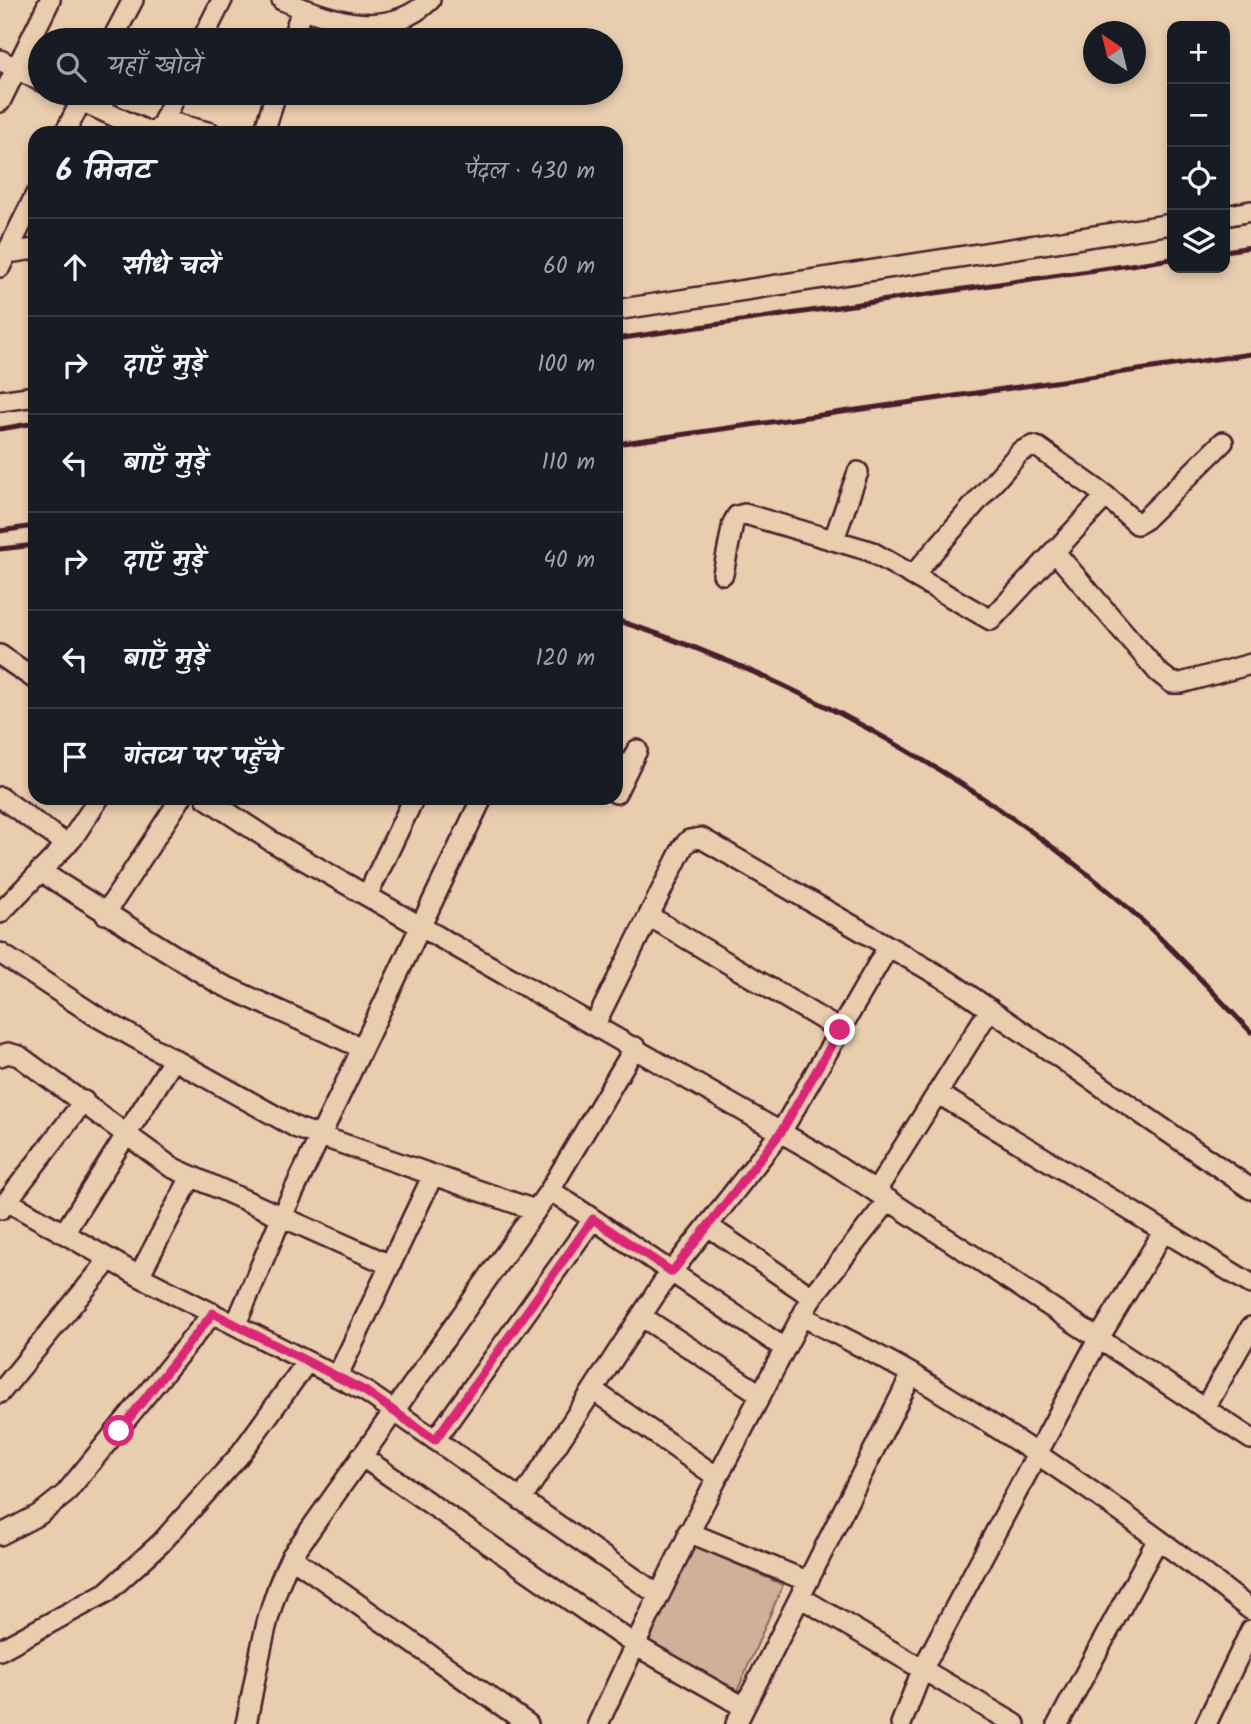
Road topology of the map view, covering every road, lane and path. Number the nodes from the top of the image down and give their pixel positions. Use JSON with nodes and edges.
{"nodes":[{"id":1,"x":50,"y":0,"type":"edge"},
{"id":2,"x":133,"y":0,"type":"edge"},
{"id":3,"x":222,"y":0,"type":"edge"},
{"id":4,"x":282,"y":0,"type":"edge"},
{"id":5,"x":430,"y":0,"type":"edge"},
{"id":6,"x":302,"y":9,"type":"junction"},
{"id":7,"x":32,"y":28,"type":"edge"},
{"id":8,"x":118,"y":28,"type":"edge"},
{"id":9,"x":208,"y":28,"type":"edge"},
{"id":10,"x":296,"y":28,"type":"edge"},
{"id":11,"x":28,"y":34,"type":"edge"},
{"id":12,"x":8,"y":64,"type":"edge"},
{"id":13,"x":28,"y":75,"type":"edge"},
{"id":14,"x":0,"y":102,"type":"edge"},
{"id":15,"x":74,"y":105,"type":"edge"},
{"id":16,"x":98,"y":105,"type":"edge"},
{"id":17,"x":170,"y":105,"type":"edge"},
{"id":18,"x":272,"y":105,"type":"edge"},
{"id":19,"x":67,"y":126,"type":"edge"},
{"id":20,"x":147,"y":126,"type":"edge"},
{"id":21,"x":158,"y":126,"type":"edge"},
{"id":22,"x":166,"y":126,"type":"edge"},
{"id":23,"x":185,"y":126,"type":"edge"},
{"id":24,"x":266,"y":126,"type":"edge"},
{"id":25,"x":28,"y":210,"type":"edge"},
{"id":26,"x":1251,"y":211,"type":"edge"},
{"id":27,"x":1230,"y":214,"type":"edge"},
{"id":28,"x":1167,"y":225,"type":"edge"},
{"id":29,"x":28,"y":251,"type":"edge"},
{"id":30,"x":4,"y":260,"type":"edge"},
{"id":31,"x":623,"y":309,"type":"edge"},
{"id":32,"x":28,"y":397,"type":"edge"},
{"id":33,"x":0,"y":401,"type":"edge"},
{"id":34,"x":1223,"y":442,"type":"dead end"},
{"id":35,"x":858,"y":472,"type":"dead end"},
{"id":36,"x":1106,"y":496,"type":"junction"},
{"id":37,"x":834,"y":539,"type":"junction"},
{"id":38,"x":1054,"y":551,"type":"junction"},
{"id":39,"x":723,"y":574,"type":"dead end"},
{"id":40,"x":914,"y":574,"type":"junction"},
{"id":41,"x":0,"y":654,"type":"edge"},
{"id":42,"x":1251,"y":664,"type":"edge"},
{"id":43,"x":28,"y":674,"type":"edge"},
{"id":44,"x":637,"y":751,"type":"dead end"},
{"id":45,"x":623,"y":779,"type":"edge"},
{"id":46,"x":0,"y":797,"type":"edge"},
{"id":47,"x":94,"y":805,"type":"edge"},
{"id":48,"x":176,"y":805,"type":"edge"},
{"id":49,"x":217,"y":805,"type":"edge"},
{"id":50,"x":411,"y":805,"type":"edge"},
{"id":51,"x":479,"y":805,"type":"edge"},
{"id":52,"x":66,"y":844,"type":"junction"},
{"id":53,"x":40,"y":872,"type":"junction"},
{"id":54,"x":367,"y":896,"type":"junction"},
{"id":55,"x":0,"y":913,"type":"edge"},
{"id":56,"x":105,"y":914,"type":"junction"},
{"id":57,"x":649,"y":916,"type":"junction"},
{"id":58,"x":419,"y":925,"type":"junction"},
{"id":59,"x":888,"y":947,"type":"junction"},
{"id":60,"x":0,"y":953,"type":"edge"},
{"id":61,"x":990,"y":1009,"type":"junction"},
{"id":62,"x":595,"y":1024,"type":"junction"},
{"id":63,"x":840,"y":1030,"type":"junction"},
{"id":64,"x":635,"y":1047,"type":"junction"},
{"id":65,"x":362,"y":1048,"type":"junction"},
{"id":66,"x":0,"y":1056,"type":"edge"},
{"id":67,"x":174,"y":1059,"type":"junction"},
{"id":68,"x":937,"y":1093,"type":"junction"},
{"id":69,"x":84,"y":1101,"type":"junction"},
{"id":70,"x":781,"y":1132,"type":"junction"},
{"id":71,"x":127,"y":1135,"type":"junction"},
{"id":72,"x":321,"y":1136,"type":"junction"},
{"id":73,"x":433,"y":1175,"type":"junction"},
{"id":74,"x":191,"y":1177,"type":"junction"},
{"id":75,"x":1251,"y":1189,"type":"edge"},
{"id":76,"x":550,"y":1190,"type":"junction"},
{"id":77,"x":883,"y":1196,"type":"junction"},
{"id":78,"x":4,"y":1206,"type":"edge"},
{"id":79,"x":535,"y":1210,"type":"junction"},
{"id":80,"x":281,"y":1218,"type":"junction"},
{"id":81,"x":593,"y":1219,"type":"junction"},
{"id":82,"x":708,"y":1226,"type":"junction"},
{"id":83,"x":1164,"y":1231,"type":"junction"},
{"id":84,"x":64,"y":1233,"type":"junction"},
{"id":85,"x":109,"y":1260,"type":"junction"},
{"id":86,"x":390,"y":1265,"type":"junction"},
{"id":87,"x":672,"y":1272,"type":"junction"},
{"id":88,"x":139,"y":1276,"type":"junction"},
{"id":89,"x":1251,"y":1284,"type":"edge"},
{"id":90,"x":812,"y":1297,"type":"junction"},
{"id":91,"x":213,"y":1313,"type":"junction"},
{"id":92,"x":641,"y":1316,"type":"junction"},
{"id":93,"x":802,"y":1316,"type":"junction"},
{"id":94,"x":236,"y":1324,"type":"junction"},
{"id":95,"x":1251,"y":1327,"type":"edge"},
{"id":96,"x":1099,"y":1338,"type":"junction"},
{"id":97,"x":784,"y":1348,"type":"junction"},
{"id":98,"x":307,"y":1362,"type":"junction"},
{"id":99,"x":912,"y":1374,"type":"junction"},
{"id":100,"x":337,"y":1377,"type":"junction"},
{"id":101,"x":593,"y":1390,"type":"junction"},
{"id":102,"x":0,"y":1393,"type":"edge"},
{"id":103,"x":760,"y":1394,"type":"junction"},
{"id":104,"x":1205,"y":1408,"type":"junction"},
{"id":105,"x":393,"y":1411,"type":"junction"},
{"id":106,"x":1251,"y":1439,"type":"edge"},
{"id":107,"x":435,"y":1440,"type":"junction"},
{"id":108,"x":1038,"y":1454,"type":"junction"},
{"id":109,"x":362,"y":1456,"type":"junction"},
{"id":110,"x":717,"y":1477,"type":"junction"},
{"id":111,"x":521,"y":1500,"type":"junction"},
{"id":112,"x":688,"y":1532,"type":"junction"},
{"id":113,"x":0,"y":1535,"type":"edge"},
{"id":114,"x":1158,"y":1539,"type":"junction"},
{"id":115,"x":291,"y":1557,"type":"junction"},
{"id":116,"x":804,"y":1589,"type":"junction"},
{"id":117,"x":657,"y":1594,"type":"junction"},
{"id":118,"x":1251,"y":1610,"type":"edge"},
{"id":119,"x":1251,"y":1630,"type":"edge"},
{"id":120,"x":635,"y":1644,"type":"junction"},
{"id":121,"x":0,"y":1650,"type":"edge"},
{"id":122,"x":923,"y":1668,"type":"junction"},
{"id":123,"x":740,"y":1715,"type":"edge"},
{"id":124,"x":246,"y":1724,"type":"edge"},
{"id":125,"x":528,"y":1724,"type":"edge"},
{"id":126,"x":598,"y":1724,"type":"edge"},
{"id":127,"x":901,"y":1724,"type":"edge"},
{"id":128,"x":1015,"y":1724,"type":"edge"},
{"id":129,"x":1058,"y":1724,"type":"edge"},
{"id":130,"x":1206,"y":1724,"type":"edge"}],
"edges":[{"from":1,"to":7,"type":"street"},
{"from":2,"to":8,"type":"street"},
{"from":3,"to":9,"type":"street"},
{"from":4,"to":6,"type":"street"},
{"from":5,"to":6,"type":"street"},
{"from":6,"to":10,"type":"street"},
{"from":11,"to":12,"type":"street"},
{"from":12,"to":13,"type":"street"},
{"from":12,"to":14,"type":"street"},
{"from":15,"to":19,"type":"street"},
{"from":16,"to":20,"type":"street"},
{"from":17,"to":21,"type":"street"},
{"from":18,"to":24,"type":"street"},
{"from":22,"to":23,"type":"street"},
{"from":25,"to":30,"type":"street"},
{"from":26,"to":27,"type":"street"},
{"from":28,"to":31,"type":"street"},
{"from":29,"to":30,"type":"street"},
{"from":32,"to":33,"type":"street"},
{"from":34,"to":36,"type":"street"},
{"from":35,"to":37,"type":"street"},
{"from":36,"to":38,"type":"street"},
{"from":36,"to":40,"type":"street"},
{"from":37,"to":39,"type":"street"},
{"from":37,"to":40,"type":"street"},
{"from":38,"to":40,"type":"street"},
{"from":38,"to":42,"type":"street"},
{"from":41,"to":43,"type":"street"},
{"from":44,"to":45,"type":"street"},
{"from":46,"to":52,"type":"street"},
{"from":47,"to":52,"type":"street"},
{"from":48,"to":56,"type":"street"},
{"from":49,"to":54,"type":"street"},
{"from":50,"to":54,"type":"street"},
{"from":51,"to":58,"type":"street"},
{"from":52,"to":53,"type":"street"},
{"from":53,"to":55,"type":"street"},
{"from":53,"to":56,"type":"street"},
{"from":54,"to":58,"type":"street"},
{"from":56,"to":65,"type":"street"},
{"from":57,"to":59,"type":"street"},
{"from":57,"to":62,"type":"street"},
{"from":57,"to":63,"type":"street"},
{"from":58,"to":62,"type":"street"},
{"from":58,"to":65,"type":"street"},
{"from":59,"to":61,"type":"street"},
{"from":59,"to":63,"type":"street"},
{"from":60,"to":67,"type":"street"},
{"from":61,"to":68,"type":"street"},
{"from":61,"to":75,"type":"street"},
{"from":62,"to":64,"type":"street"},
{"from":63,"to":70,"type":"street"},
{"from":64,"to":70,"type":"street"},
{"from":64,"to":76,"type":"street"},
{"from":65,"to":72,"type":"street"},
{"from":66,"to":69,"type":"street"},
{"from":67,"to":71,"type":"street"},
{"from":67,"to":72,"type":"street"},
{"from":68,"to":77,"type":"street"},
{"from":68,"to":83,"type":"street"},
{"from":69,"to":71,"type":"street"},
{"from":69,"to":78,"type":"street"},
{"from":70,"to":77,"type":"street"},
{"from":70,"to":82,"type":"street"},
{"from":71,"to":74,"type":"street"},
{"from":71,"to":84,"type":"street"},
{"from":72,"to":73,"type":"street"},
{"from":72,"to":80,"type":"street"},
{"from":73,"to":79,"type":"street"},
{"from":73,"to":86,"type":"street"},
{"from":74,"to":80,"type":"street"},
{"from":74,"to":88,"type":"street"},
{"from":76,"to":79,"type":"street"},
{"from":76,"to":81,"type":"street"},
{"from":77,"to":90,"type":"street"},
{"from":77,"to":96,"type":"street"},
{"from":78,"to":84,"type":"street"},
{"from":79,"to":105,"type":"street"},
{"from":80,"to":86,"type":"street"},
{"from":80,"to":94,"type":"street"},
{"from":81,"to":87,"type":"street"},
{"from":81,"to":107,"type":"street"},
{"from":82,"to":87,"type":"street"},
{"from":82,"to":90,"type":"street"},
{"from":83,"to":89,"type":"street"},
{"from":83,"to":96,"type":"street"},
{"from":84,"to":85,"type":"street"},
{"from":85,"to":88,"type":"street"},
{"from":85,"to":102,"type":"street"},
{"from":86,"to":100,"type":"street"},
{"from":87,"to":92,"type":"street"},
{"from":87,"to":97,"type":"street"},
{"from":88,"to":91,"type":"street"},
{"from":90,"to":93,"type":"street"},
{"from":91,"to":94,"type":"street"},
{"from":91,"to":113,"type":"street"},
{"from":92,"to":101,"type":"street"},
{"from":92,"to":103,"type":"street"},
{"from":93,"to":97,"type":"street"},
{"from":93,"to":99,"type":"street"},
{"from":94,"to":98,"type":"street"},
{"from":95,"to":104,"type":"street"},
{"from":96,"to":104,"type":"street"},
{"from":96,"to":108,"type":"street"},
{"from":97,"to":103,"type":"street"},
{"from":98,"to":100,"type":"street"},
{"from":98,"to":121,"type":"street"},
{"from":99,"to":108,"type":"street"},
{"from":99,"to":116,"type":"street"},
{"from":100,"to":105,"type":"street"},
{"from":101,"to":110,"type":"street"},
{"from":101,"to":111,"type":"street"},
{"from":103,"to":110,"type":"street"},
{"from":104,"to":106,"type":"street"},
{"from":105,"to":107,"type":"street"},
{"from":105,"to":109,"type":"street"},
{"from":107,"to":111,"type":"street"},
{"from":108,"to":114,"type":"street"},
{"from":108,"to":122,"type":"street"},
{"from":109,"to":115,"type":"street"},
{"from":109,"to":120,"type":"street"},
{"from":110,"to":112,"type":"street"},
{"from":111,"to":117,"type":"street"},
{"from":112,"to":116,"type":"street"},
{"from":112,"to":117,"type":"street"},
{"from":114,"to":118,"type":"street"},
{"from":114,"to":129,"type":"street"},
{"from":115,"to":124,"type":"street"},
{"from":115,"to":125,"type":"street"},
{"from":116,"to":122,"type":"street"},
{"from":116,"to":123,"type":"street"},
{"from":117,"to":120,"type":"street"},
{"from":119,"to":130,"type":"street"},
{"from":120,"to":123,"type":"street"},
{"from":120,"to":126,"type":"street"},
{"from":122,"to":127,"type":"street"},
{"from":122,"to":128,"type":"street"}]}
